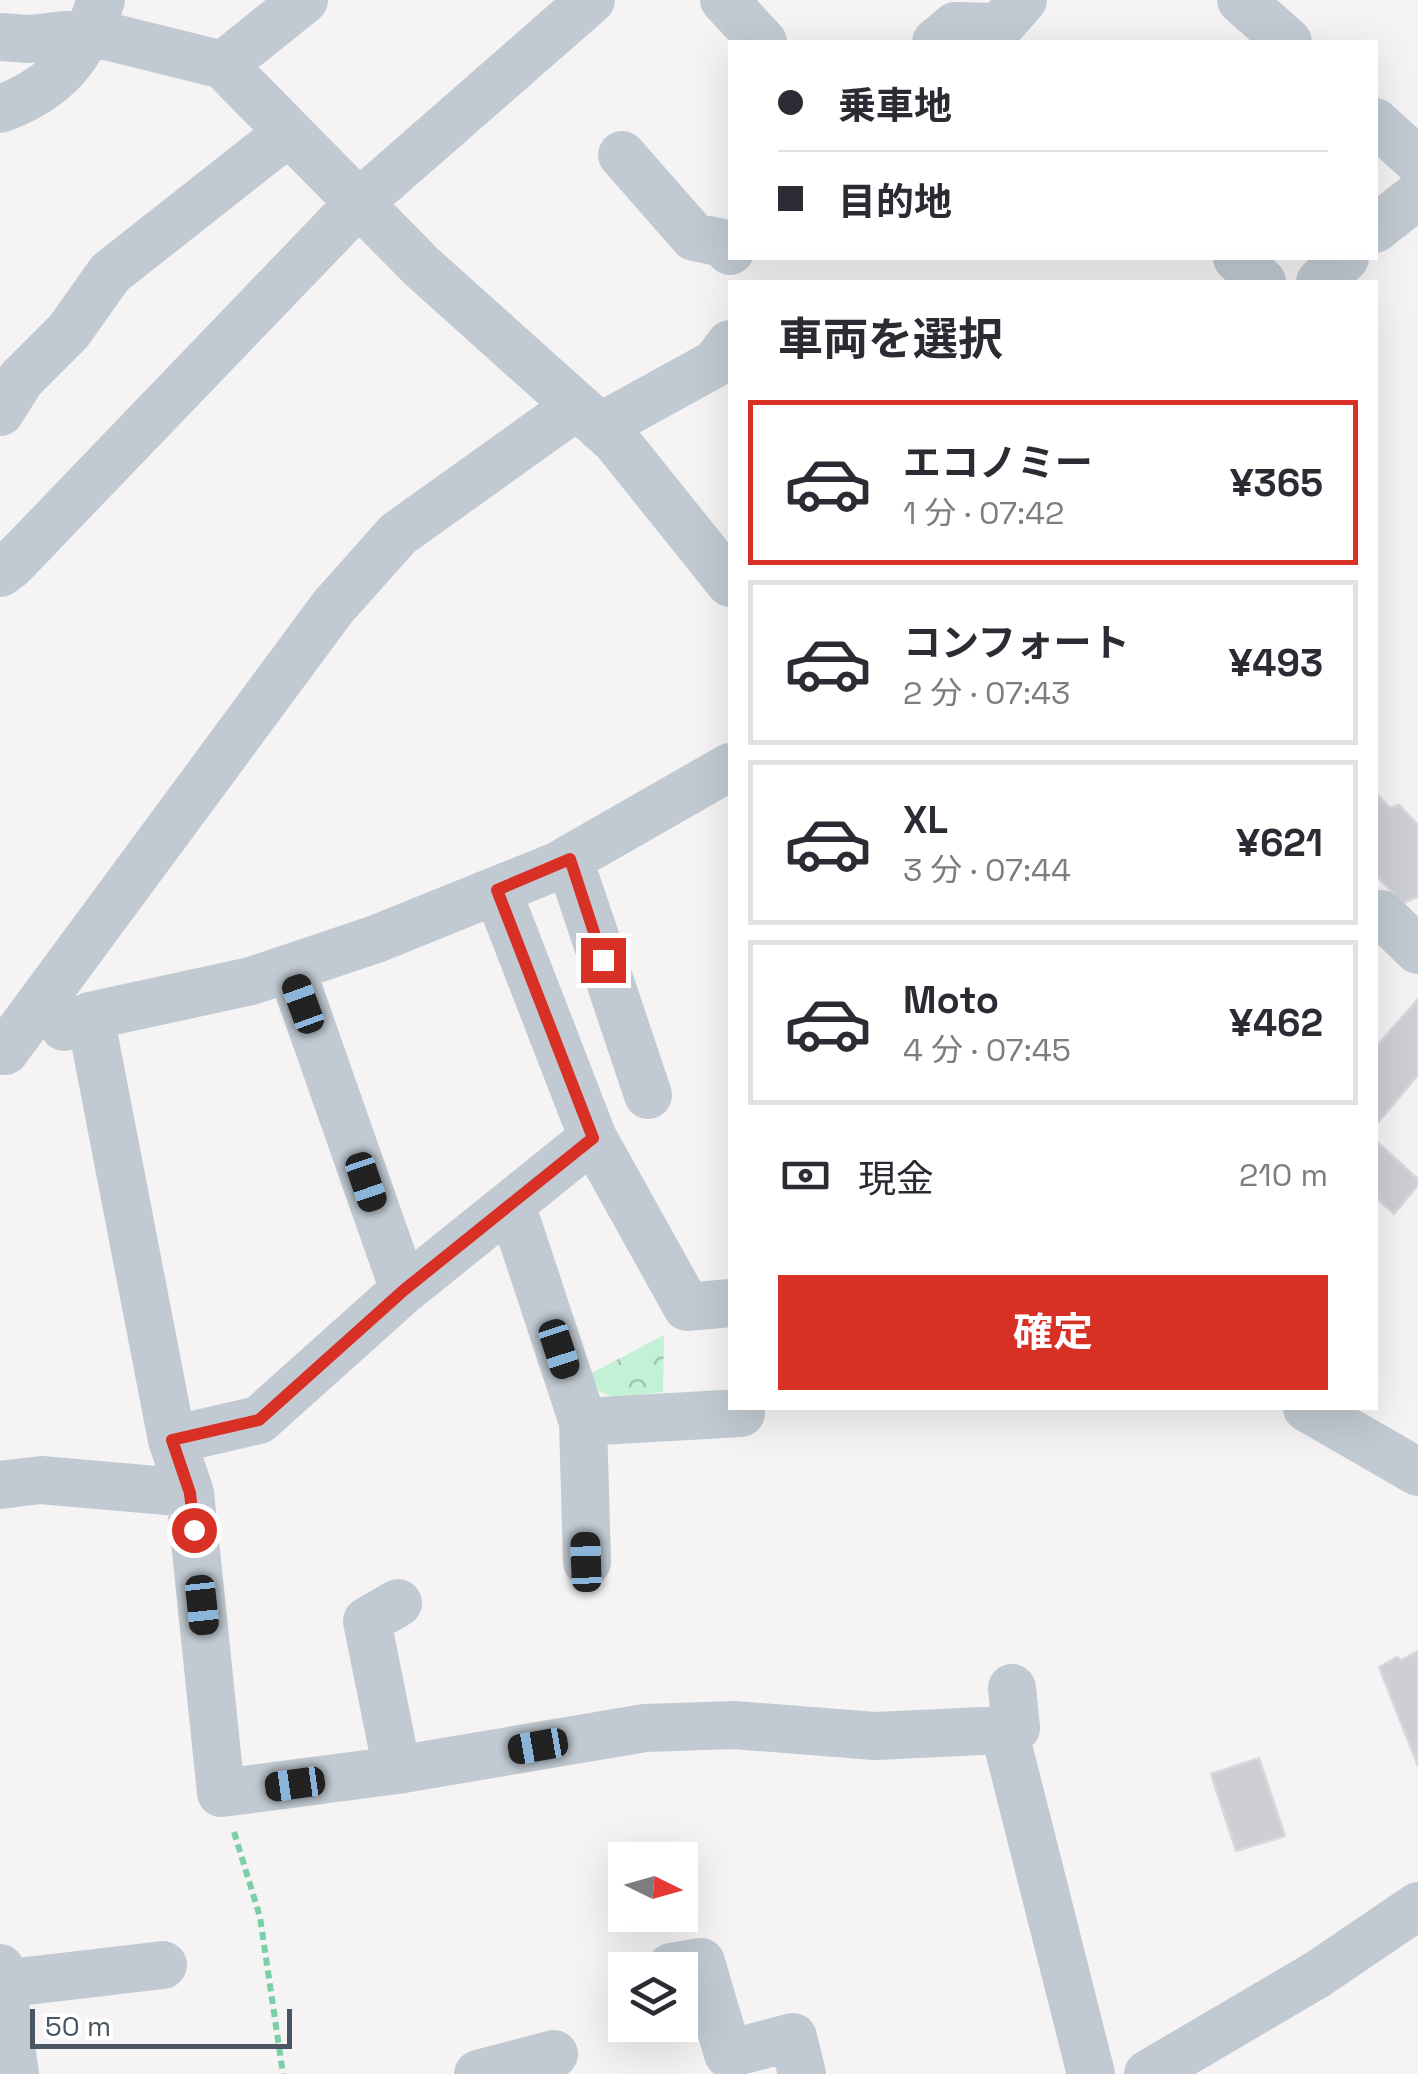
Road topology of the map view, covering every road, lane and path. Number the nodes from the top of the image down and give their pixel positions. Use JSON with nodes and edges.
{"nodes":[{"id":1,"x":304,"y":0,"type":"edge"},
{"id":2,"x":591,"y":0,"type":"edge"},
{"id":3,"x":724,"y":0,"type":"edge"},
{"id":4,"x":1241,"y":0,"type":"edge"},
{"id":5,"x":96,"y":16,"type":"edge"},
{"id":6,"x":0,"y":37,"type":"edge"},
{"id":7,"x":760,"y":40,"type":"edge"},
{"id":8,"x":1286,"y":40,"type":"edge"},
{"id":9,"x":223,"y":65,"type":"junction"},
{"id":10,"x":0,"y":109,"type":"edge"},
{"id":11,"x":1378,"y":125,"type":"edge"},
{"id":12,"x":289,"y":132,"type":"junction"},
{"id":13,"x":622,"y":156,"type":"dead end"},
{"id":14,"x":1418,"y":161,"type":"edge"},
{"id":15,"x":1418,"y":195,"type":"edge"},
{"id":16,"x":359,"y":203,"type":"junction"},
{"id":17,"x":1378,"y":227,"type":"edge"},
{"id":18,"x":728,"y":249,"type":"edge"},
{"id":19,"x":738,"y":260,"type":"edge"},
{"id":20,"x":1238,"y":260,"type":"edge"},
{"id":21,"x":1343,"y":260,"type":"edge"},
{"id":22,"x":757,"y":280,"type":"edge"},
{"id":23,"x":1260,"y":280,"type":"edge"},
{"id":24,"x":1322,"y":280,"type":"edge"},
{"id":25,"x":728,"y":347,"type":"edge"},
{"id":26,"x":0,"y":412,"type":"edge"},
{"id":27,"x":589,"y":416,"type":"junction"},
{"id":28,"x":0,"y":573,"type":"edge"},
{"id":29,"x":728,"y":581,"type":"edge"},
{"id":30,"x":728,"y":768,"type":"edge"},
{"id":31,"x":570,"y":859,"type":"junction"},
{"id":32,"x":497,"y":890,"type":"junction"},
{"id":33,"x":1381,"y":914,"type":"dead end"},
{"id":34,"x":1418,"y":950,"type":"edge"},
{"id":35,"x":290,"y":968,"type":"junction"},
{"id":36,"x":90,"y":1016,"type":"junction"},
{"id":37,"x":2,"y":1052,"type":"edge"},
{"id":38,"x":648,"y":1095,"type":"dead end"},
{"id":39,"x":593,"y":1138,"type":"junction"},
{"id":40,"x":511,"y":1204,"type":"junction"},
{"id":41,"x":404,"y":1290,"type":"junction"},
{"id":42,"x":728,"y":1303,"type":"edge"},
{"id":43,"x":1310,"y":1410,"type":"edge"},
{"id":44,"x":741,"y":1412,"type":"dead end"},
{"id":45,"x":582,"y":1422,"type":"junction"},
{"id":46,"x":172,"y":1440,"type":"junction"},
{"id":47,"x":1418,"y":1472,"type":"edge"},
{"id":48,"x":0,"y":1485,"type":"edge"},
{"id":49,"x":190,"y":1493,"type":"junction"},
{"id":50,"x":586,"y":1562,"type":"dead end"},
{"id":51,"x":398,"y":1603,"type":"dead end"},
{"id":52,"x":397,"y":1770,"type":"junction"},
{"id":53,"x":221,"y":1793,"type":"junction"},
{"id":54,"x":1418,"y":1906,"type":"edge"},
{"id":55,"x":698,"y":1962,"type":"edge"},
{"id":56,"x":162,"y":1964,"type":"dead end"},
{"id":57,"x":5,"y":2017,"type":"edge"},
{"id":58,"x":554,"y":2054,"type":"dead end"},
{"id":59,"x":283,"y":2074,"type":"edge"},
{"id":60,"x":478,"y":2074,"type":"edge"},
{"id":61,"x":802,"y":2074,"type":"edge"},
{"id":62,"x":1091,"y":2074,"type":"edge"},
{"id":63,"x":1148,"y":2074,"type":"edge"}],
"edges":[{"from":1,"to":9,"type":"street"},
{"from":2,"to":16,"type":"street"},
{"from":3,"to":7,"type":"street"},
{"from":4,"to":8,"type":"street"},
{"from":5,"to":6,"type":"street"},
{"from":5,"to":9,"type":"street"},
{"from":5,"to":10,"type":"street"},
{"from":9,"to":12,"type":"street"},
{"from":11,"to":14,"type":"street"},
{"from":12,"to":16,"type":"street"},
{"from":12,"to":26,"type":"street"},
{"from":13,"to":18,"type":"street"},
{"from":15,"to":17,"type":"street"},
{"from":16,"to":27,"type":"street"},
{"from":16,"to":28,"type":"street"},
{"from":19,"to":22,"type":"street"},
{"from":20,"to":23,"type":"street"},
{"from":21,"to":24,"type":"street"},
{"from":25,"to":27,"type":"street"},
{"from":27,"to":29,"type":"street"},
{"from":27,"to":37,"type":"street"},
{"from":30,"to":31,"type":"street"},
{"from":31,"to":32,"type":"street"},
{"from":31,"to":38,"type":"street"},
{"from":32,"to":35,"type":"street"},
{"from":32,"to":39,"type":"street"},
{"from":33,"to":34,"type":"street"},
{"from":35,"to":36,"type":"street"},
{"from":35,"to":41,"type":"street"},
{"from":36,"to":37,"type":"street"},
{"from":36,"to":46,"type":"street"},
{"from":39,"to":40,"type":"street"},
{"from":39,"to":42,"type":"street"},
{"from":40,"to":41,"type":"street"},
{"from":40,"to":45,"type":"street"},
{"from":41,"to":46,"type":"street"},
{"from":43,"to":47,"type":"street"},
{"from":44,"to":45,"type":"street"},
{"from":45,"to":50,"type":"street"},
{"from":46,"to":49,"type":"street"},
{"from":48,"to":49,"type":"street"},
{"from":49,"to":53,"type":"street"},
{"from":51,"to":52,"type":"street"},
{"from":52,"to":53,"type":"street"},
{"from":52,"to":62,"type":"street"},
{"from":53,"to":59,"type":"path"},
{"from":54,"to":63,"type":"street"},
{"from":55,"to":61,"type":"street"},
{"from":56,"to":57,"type":"street"},
{"from":58,"to":60,"type":"street"}]}
